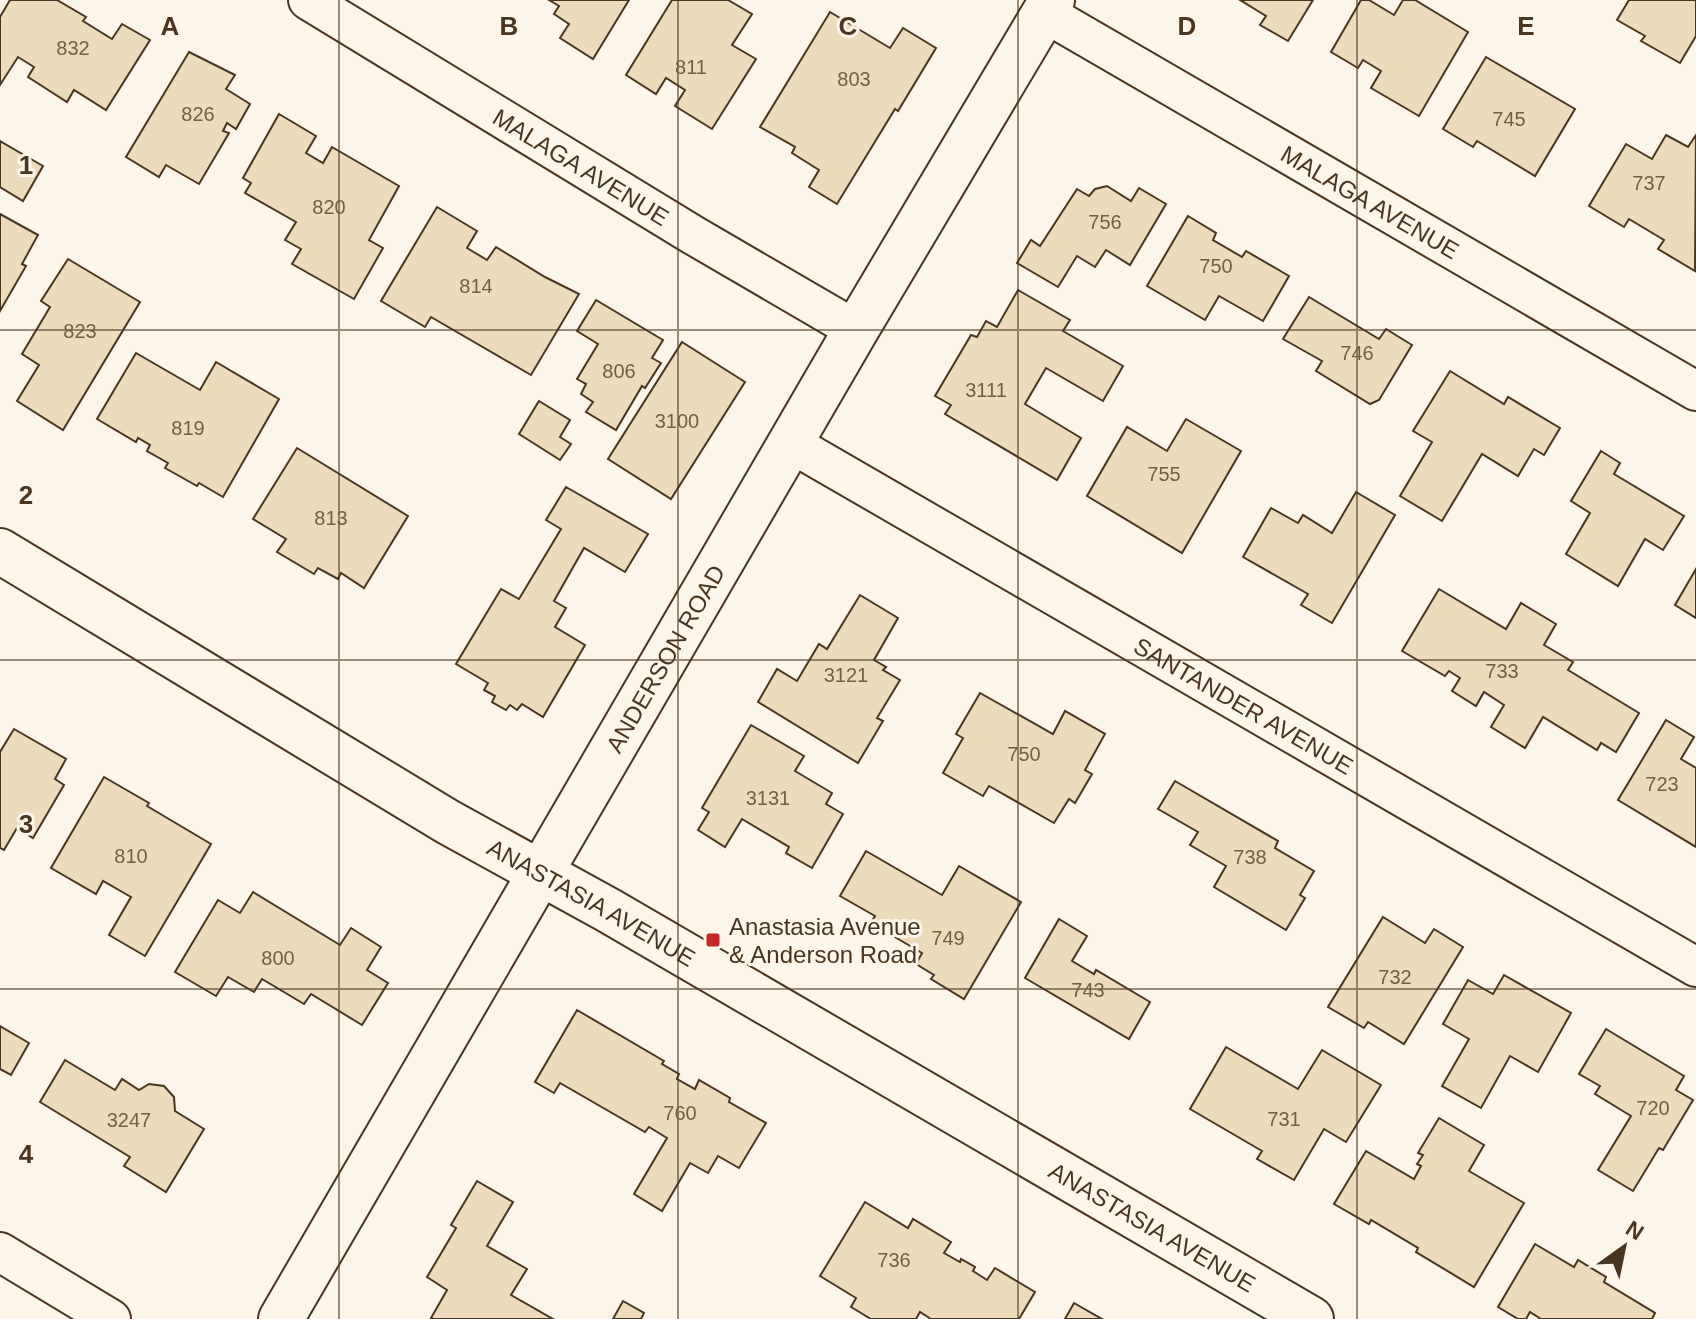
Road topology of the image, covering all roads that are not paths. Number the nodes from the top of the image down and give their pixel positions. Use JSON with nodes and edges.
{"nodes":[{"id":1,"x":308,"y":0,"type":"edge"},
{"id":2,"x":1048,"y":6,"type":"edge"},
{"id":3,"x":856,"y":330,"type":"junction"},
{"id":4,"x":1696,"y":391,"type":"edge"},
{"id":5,"x":792,"y":444,"type":"junction"},
{"id":6,"x":0,"y":551,"type":"edge"},
{"id":7,"x":540,"y":874,"type":"junction"},
{"id":8,"x":1696,"y":967,"type":"edge"},
{"id":9,"x":0,"y":1252,"type":"edge"},
{"id":10,"x":111,"y":1319,"type":"edge"},
{"id":11,"x":281,"y":1319,"type":"edge"},
{"id":12,"x":1311,"y":1319,"type":"edge"}],
"edges":[{"from":1,"to":3,"type":"street","name":"MALAGA AVENUE"},
{"from":2,"to":3,"type":"street","name":"ANDERSON ROAD"},
{"from":2,"to":4,"type":"street","name":"MALAGA AVENUE"},
{"from":3,"to":5,"type":"street","name":"ANDERSON ROAD"},
{"from":5,"to":7,"type":"street","name":"ANDERSON ROAD"},
{"from":5,"to":8,"type":"street","name":"SANTANDER AVENUE"},
{"from":6,"to":7,"type":"street","name":"ANASTASIA AVENUE"},
{"from":7,"to":11,"type":"street","name":"ANDERSON ROAD"},
{"from":7,"to":12,"type":"street","name":"ANASTASIA AVENUE"},
{"from":9,"to":10,"type":"street"}]}
